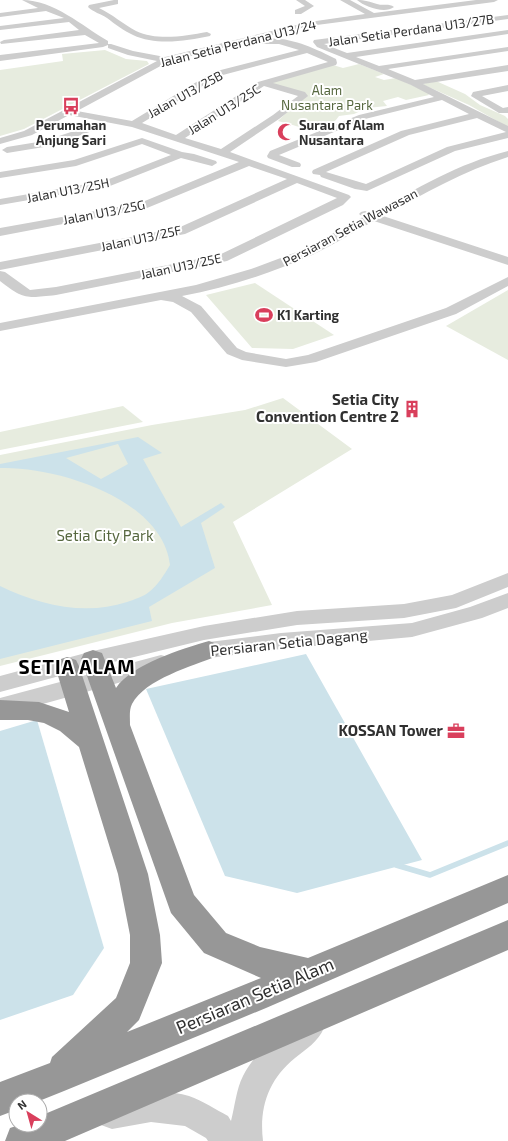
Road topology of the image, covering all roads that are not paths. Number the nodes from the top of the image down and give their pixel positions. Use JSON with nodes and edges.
{"nodes":[{"id":1,"x":26,"y":0,"type":"edge"},
{"id":2,"x":300,"y":0,"type":"edge"},
{"id":3,"x":344,"y":0,"type":"edge"},
{"id":4,"x":361,"y":0,"type":"edge"},
{"id":5,"x":447,"y":0,"type":"edge"},
{"id":6,"x":494,"y":0,"type":"edge"},
{"id":7,"x":115,"y":2,"type":"dead end"},
{"id":8,"x":503,"y":3,"type":"dead end"},
{"id":9,"x":50,"y":9,"type":"junction"},
{"id":10,"x":385,"y":10,"type":"junction"},
{"id":11,"x":298,"y":12,"type":"dead end"},
{"id":12,"x":368,"y":14,"type":"junction"},
{"id":13,"x":0,"y":15,"type":"edge"},
{"id":14,"x":508,"y":17,"type":"edge"},
{"id":15,"x":71,"y":20,"type":"junction"},
{"id":16,"x":0,"y":28,"type":"edge"},
{"id":17,"x":86,"y":32,"type":"junction"},
{"id":18,"x":279,"y":32,"type":"junction"},
{"id":19,"x":508,"y":32,"type":"edge"},
{"id":20,"x":206,"y":34,"type":"dead end"},
{"id":21,"x":145,"y":37,"type":"junction"},
{"id":22,"x":340,"y":39,"type":"junction"},
{"id":23,"x":4,"y":42,"type":"dead end"},
{"id":24,"x":315,"y":43,"type":"junction"},
{"id":25,"x":108,"y":44,"type":"junction"},
{"id":26,"x":508,"y":49,"type":"edge"},
{"id":27,"x":307,"y":50,"type":"junction"},
{"id":28,"x":348,"y":55,"type":"junction"},
{"id":29,"x":176,"y":57,"type":"junction"},
{"id":30,"x":0,"y":58,"type":"edge"},
{"id":31,"x":156,"y":62,"type":"junction"},
{"id":32,"x":380,"y":68,"type":"junction"},
{"id":33,"x":508,"y":68,"type":"edge"},
{"id":34,"x":154,"y":76,"type":"dead end"},
{"id":35,"x":265,"y":83,"type":"junction"},
{"id":36,"x":414,"y":83,"type":"junction"},
{"id":37,"x":508,"y":88,"type":"edge"},
{"id":38,"x":444,"y":97,"type":"junction"},
{"id":39,"x":75,"y":111,"type":"junction"},
{"id":40,"x":505,"y":111,"type":"edge"},
{"id":41,"x":478,"y":114,"type":"junction"},
{"id":42,"x":132,"y":119,"type":"junction"},
{"id":43,"x":95,"y":127,"type":"dead end"},
{"id":44,"x":508,"y":130,"type":"edge"},
{"id":45,"x":508,"y":135,"type":"edge"},
{"id":46,"x":178,"y":138,"type":"junction"},
{"id":47,"x":0,"y":141,"type":"edge"},
{"id":48,"x":508,"y":147,"type":"edge"},
{"id":49,"x":0,"y":151,"type":"edge"},
{"id":50,"x":222,"y":153,"type":"junction"},
{"id":51,"x":508,"y":154,"type":"edge"},
{"id":52,"x":180,"y":155,"type":"junction"},
{"id":53,"x":249,"y":162,"type":"junction"},
{"id":54,"x":231,"y":170,"type":"junction"},
{"id":55,"x":310,"y":170,"type":"junction"},
{"id":56,"x":0,"y":175,"type":"edge"},
{"id":57,"x":297,"y":179,"type":"junction"},
{"id":58,"x":407,"y":197,"type":"junction"},
{"id":59,"x":0,"y":202,"type":"edge"},
{"id":60,"x":368,"y":213,"type":"junction"},
{"id":61,"x":415,"y":227,"type":"junction"},
{"id":62,"x":350,"y":229,"type":"junction"},
{"id":63,"x":0,"y":232,"type":"edge"},
{"id":64,"x":508,"y":254,"type":"edge"},
{"id":65,"x":508,"y":261,"type":"edge"},
{"id":66,"x":0,"y":266,"type":"edge"},
{"id":67,"x":0,"y":275,"type":"edge"},
{"id":68,"x":508,"y":281,"type":"edge"},
{"id":69,"x":204,"y":288,"type":"junction"},
{"id":70,"x":162,"y":297,"type":"junction"},
{"id":71,"x":196,"y":309,"type":"junction"},
{"id":72,"x":0,"y":318,"type":"edge"},
{"id":73,"x":0,"y":327,"type":"edge"},
{"id":74,"x":508,"y":580,"type":"edge"},
{"id":75,"x":508,"y":600,"type":"edge"},
{"id":76,"x":209,"y":650,"type":"junction"},
{"id":77,"x":96,"y":670,"type":"junction"},
{"id":78,"x":70,"y":677,"type":"junction"},
{"id":79,"x":0,"y":684,"type":"edge"},
{"id":80,"x":0,"y":707,"type":"edge"},
{"id":81,"x":0,"y":710,"type":"edge"},
{"id":82,"x":117,"y":727,"type":"junction"},
{"id":83,"x":91,"y":741,"type":"junction"},
{"id":84,"x":508,"y":875,"type":"edge"},
{"id":85,"x":508,"y":889,"type":"edge"},
{"id":86,"x":508,"y":935,"type":"edge"},
{"id":87,"x":308,"y":974,"type":"junction"},
{"id":88,"x":335,"y":1008,"type":"junction"},
{"id":89,"x":55,"y":1078,"type":"junction"},
{"id":90,"x":0,"y":1083,"type":"edge"},
{"id":91,"x":0,"y":1099,"type":"edge"},
{"id":92,"x":64,"y":1123,"type":"junction"},
{"id":93,"x":23,"y":1141,"type":"edge"},
{"id":94,"x":227,"y":1141,"type":"edge"},
{"id":95,"x":248,"y":1141,"type":"edge"}],
"edges":[{"from":1,"to":9,"type":"street"},
{"from":2,"to":11,"type":"street"},
{"from":3,"to":12,"type":"street"},
{"from":4,"to":10,"type":"street"},
{"from":5,"to":10,"type":"street"},
{"from":6,"to":10,"type":"street","name":"Jalan Setia Perdana U13/24"},
{"from":7,"to":21,"type":"street"},
{"from":8,"to":22,"type":"street"},
{"from":9,"to":13,"type":"street"},
{"from":9,"to":15,"type":"street"},
{"from":10,"to":12,"type":"street","name":"Jalan Setia Perdana U13/24"},
{"from":12,"to":18,"type":"street","name":"Jalan Setia Perdana U13/24"},
{"from":14,"to":22,"type":"street","name":"Jalan Setia Perdana U13/27B"},
{"from":15,"to":16,"type":"street"},
{"from":15,"to":17,"type":"street"},
{"from":17,"to":23,"type":"street"},
{"from":17,"to":25,"type":"street"},
{"from":18,"to":24,"type":"street"},
{"from":18,"to":29,"type":"street","name":"Jalan Setia Perdana U13/24"},
{"from":19,"to":28,"type":"street"},
{"from":20,"to":21,"type":"street"},
{"from":21,"to":25,"type":"street"},
{"from":22,"to":24,"type":"street","name":"Jalan Setia Perdana U13/27B"},
{"from":24,"to":28,"type":"street"},
{"from":25,"to":30,"type":"street"},
{"from":25,"to":31,"type":"street"},
{"from":26,"to":32,"type":"street"},
{"from":27,"to":34,"type":"street"},
{"from":27,"to":35,"type":"street","name":"Jalan U13/25C"},
{"from":27,"to":42,"type":"street","name":"Jalan U13/25B"},
{"from":28,"to":32,"type":"street"},
{"from":29,"to":31,"type":"street"},
{"from":29,"to":31,"type":"street","name":"Jalan Setia Perdana U13/24"},
{"from":31,"to":39,"type":"street","name":"Jalan Setia Perdana U13/24"},
{"from":32,"to":36,"type":"street"},
{"from":33,"to":36,"type":"street"},
{"from":35,"to":46,"type":"street","name":"Jalan U13/25C"},
{"from":35,"to":50,"type":"street"},
{"from":36,"to":38,"type":"street"},
{"from":37,"to":40,"type":"street"},
{"from":38,"to":41,"type":"street"},
{"from":38,"to":55,"type":"street"},
{"from":39,"to":42,"type":"street"},
{"from":39,"to":47,"type":"street"},
{"from":41,"to":44,"type":"street"},
{"from":41,"to":55,"type":"street"},
{"from":42,"to":46,"type":"street"},
{"from":43,"to":49,"type":"street"},
{"from":45,"to":55,"type":"street"},
{"from":46,"to":50,"type":"street"},
{"from":48,"to":60,"type":"street","name":"Persiaran Setia Wawasan"},
{"from":50,"to":53,"type":"street"},
{"from":51,"to":58,"type":"street","name":"Persiaran Setia Wawasan"},
{"from":52,"to":54,"type":"street"},
{"from":52,"to":56,"type":"street"},
{"from":52,"to":59,"type":"street","name":"Jalan U13/25H"},
{"from":53,"to":54,"type":"street","name":"Jalan U13/25G"},
{"from":53,"to":57,"type":"street"},
{"from":54,"to":63,"type":"street","name":"Jalan U13/25G"},
{"from":57,"to":66,"type":"street","name":"Jalan U13/25F"},
{"from":57,"to":67,"type":"street","name":"Jalan U13/25E"},
{"from":58,"to":60,"type":"street","name":"Persiaran Setia Wawasan"},
{"from":58,"to":61,"type":"street"},
{"from":60,"to":61,"type":"street"},
{"from":60,"to":62,"type":"street","name":"Persiaran Setia Wawasan"},
{"from":60,"to":72,"type":"street","name":"Persiaran Setia Wawasan"},
{"from":61,"to":62,"type":"street"},
{"from":61,"to":64,"type":"street"},
{"from":61,"to":65,"type":"street"},
{"from":62,"to":69,"type":"street","name":"Persiaran Setia Wawasan"},
{"from":68,"to":71,"type":"street"},
{"from":69,"to":70,"type":"street","name":"Persiaran Setia Wawasan"},
{"from":69,"to":71,"type":"street"},
{"from":70,"to":71,"type":"street"},
{"from":70,"to":73,"type":"street","name":"Persiaran Setia Wawasan"},
{"from":74,"to":77,"type":"street","name":"Persiaran Setia Dagang"},
{"from":75,"to":76,"type":"street","name":"Persiaran Setia Dagang"},
{"from":76,"to":77,"type":"street","name":"Persiaran Setia Dagang"},
{"from":76,"to":82,"type":"highway"},
{"from":77,"to":78,"type":"street","name":"Persiaran Setia Dagang"},
{"from":77,"to":82,"type":"highway"},
{"from":78,"to":79,"type":"street","name":"Persiaran Setia Dagang"},
{"from":78,"to":80,"type":"street","name":"Persiaran Setia Dagang"},
{"from":78,"to":83,"type":"highway"},
{"from":81,"to":83,"type":"highway"},
{"from":82,"to":87,"type":"highway"},
{"from":83,"to":89,"type":"highway"},
{"from":84,"to":87,"type":"highway"},
{"from":85,"to":87,"type":"highway","name":"Persiaran Setia Alam"},
{"from":86,"to":88,"type":"highway"},
{"from":87,"to":89,"type":"highway","name":"Persiaran Setia Alam"},
{"from":88,"to":92,"type":"highway"},
{"from":88,"to":95,"type":"street"},
{"from":89,"to":90,"type":"highway"},
{"from":89,"to":91,"type":"highway","name":"Persiaran Setia Alam"},
{"from":92,"to":93,"type":"highway"},
{"from":92,"to":94,"type":"street"}]}
